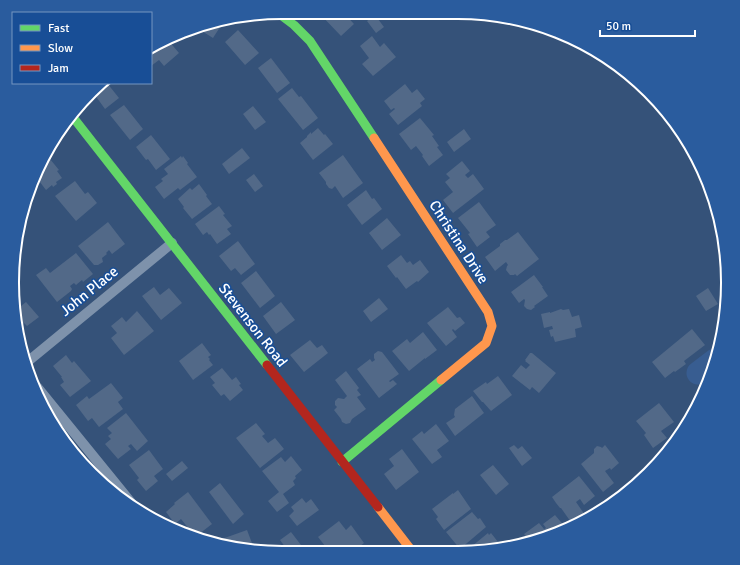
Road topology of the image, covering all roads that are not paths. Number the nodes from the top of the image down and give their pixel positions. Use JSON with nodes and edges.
{"nodes":[{"id":1,"x":286,"y":19,"type":"edge"},
{"id":2,"x":75,"y":120,"type":"edge"},
{"id":3,"x":172,"y":243,"type":"junction"},
{"id":4,"x":31,"y":359,"type":"edge"},
{"id":5,"x":45,"y":397,"type":"edge"},
{"id":6,"x":342,"y":462,"type":"junction"},
{"id":7,"x":123,"y":493,"type":"edge"},
{"id":8,"x":408,"y":546,"type":"edge"}],
"edges":[{"from":1,"to":6,"type":"street","name":"Christina Drive"},
{"from":2,"to":3,"type":"street","name":"Stevenson Road"},
{"from":3,"to":4,"type":"street","name":"John Place"},
{"from":3,"to":6,"type":"street","name":"Stevenson Road"},
{"from":5,"to":7,"type":"street"},
{"from":6,"to":8,"type":"street","name":"Stevenson Road"}]}
